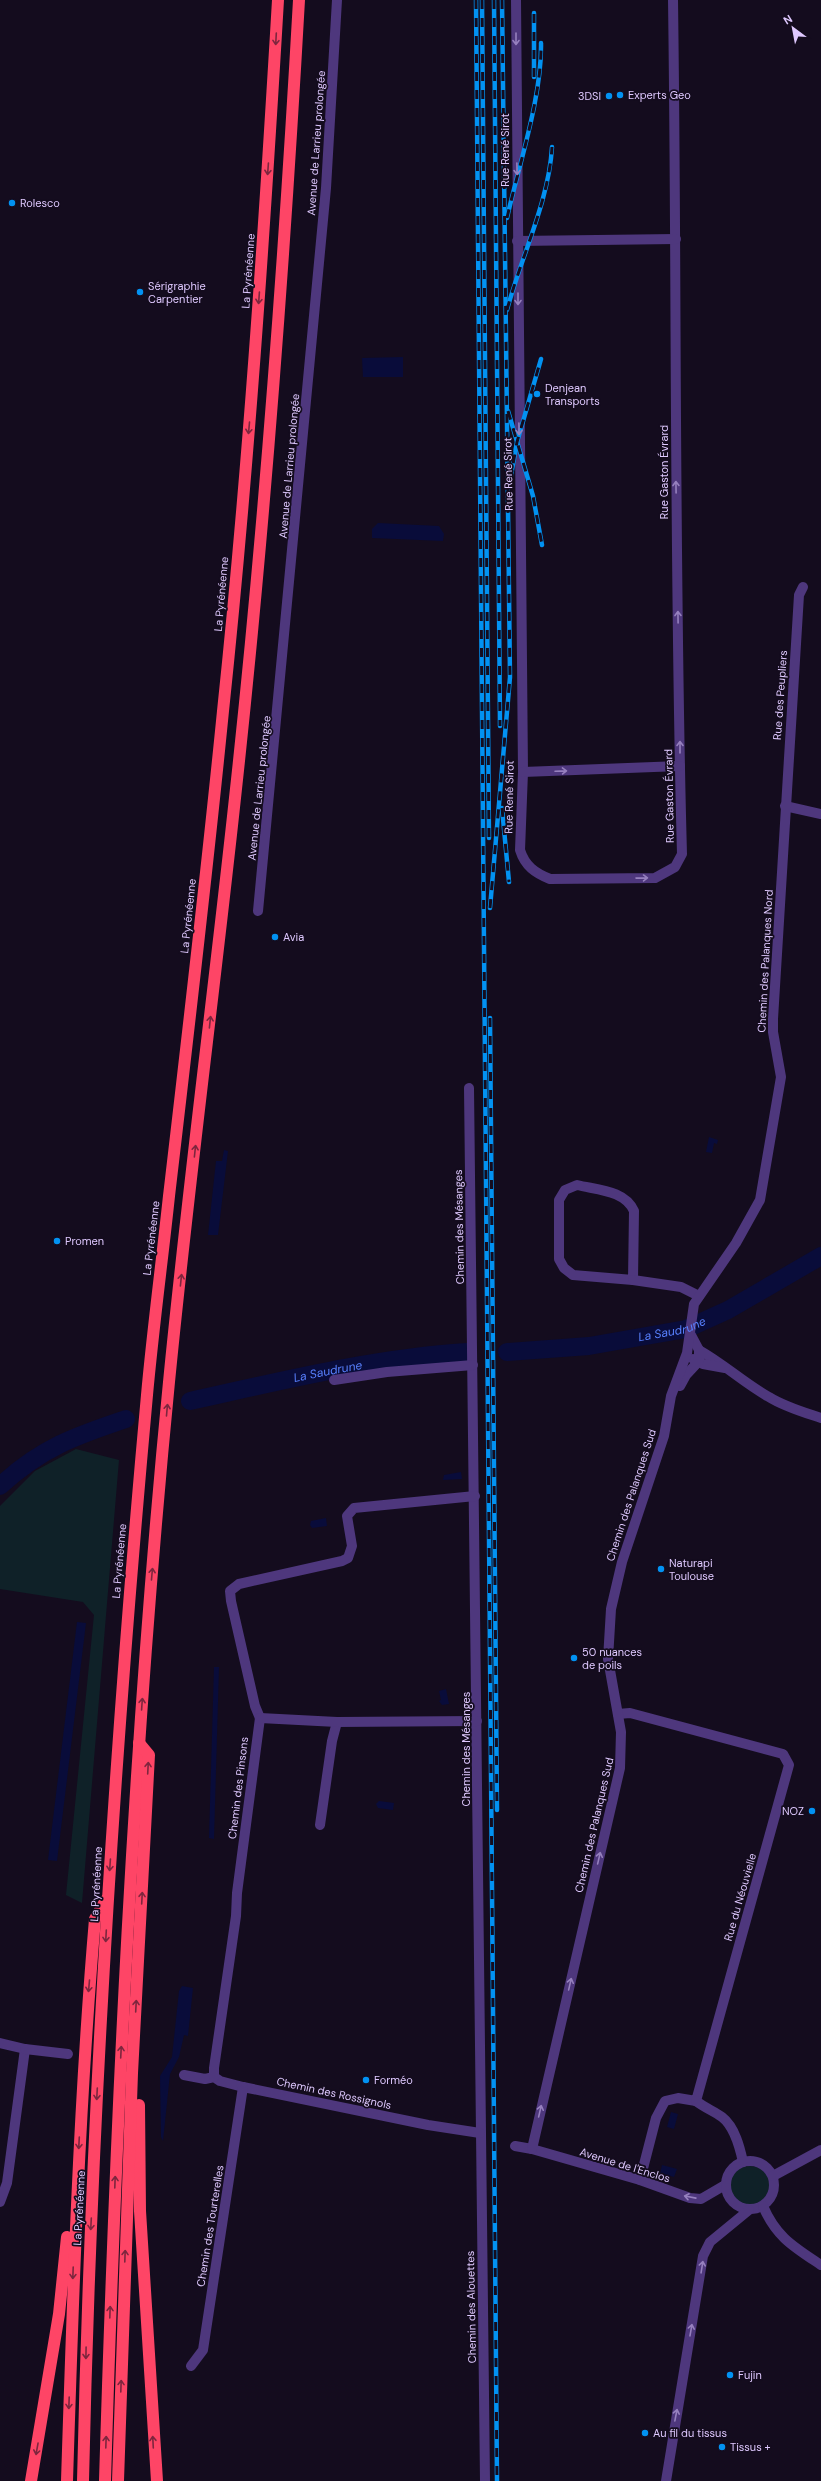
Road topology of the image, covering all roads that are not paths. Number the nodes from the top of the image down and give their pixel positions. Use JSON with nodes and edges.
{"nodes":[{"id":1,"x":278,"y":0,"type":"edge"},
{"id":2,"x":299,"y":0,"type":"edge"},
{"id":3,"x":337,"y":0,"type":"edge"},
{"id":4,"x":516,"y":0,"type":"edge"},
{"id":5,"x":673,"y":0,"type":"edge"},
{"id":6,"x":676,"y":238,"type":"junction"},
{"id":7,"x":518,"y":242,"type":"junction"},
{"id":8,"x":803,"y":587,"type":"dead end"},
{"id":9,"x":680,"y":766,"type":"junction"},
{"id":10,"x":522,"y":772,"type":"junction"},
{"id":11,"x":785,"y":806,"type":"junction"},
{"id":12,"x":821,"y":814,"type":"edge"},
{"id":13,"x":603,"y":879,"type":"joint"},
{"id":14,"x":258,"y":911,"type":"dead end"},
{"id":15,"x":469,"y":1088,"type":"dead end"},
{"id":16,"x":633,"y":1280,"type":"junction"},
{"id":17,"x":699,"y":1296,"type":"junction"},
{"id":18,"x":691,"y":1335,"type":"junction"},
{"id":19,"x":699,"y":1350,"type":"junction"},
{"id":20,"x":687,"y":1353,"type":"junction"},
{"id":21,"x":699,"y":1362,"type":"junction"},
{"id":22,"x":473,"y":1366,"type":"junction"},
{"id":23,"x":726,"y":1368,"type":"junction"},
{"id":24,"x":334,"y":1380,"type":"dead end"},
{"id":25,"x":669,"y":1413,"type":"junction"},
{"id":26,"x":821,"y":1418,"type":"edge"},
{"id":27,"x":475,"y":1496,"type":"junction"},
{"id":28,"x":618,"y":1714,"type":"junction"},
{"id":29,"x":260,"y":1718,"type":"junction"},
{"id":30,"x":477,"y":1721,"type":"junction"},
{"id":31,"x":337,"y":1722,"type":"junction"},
{"id":32,"x":139,"y":1743,"type":"junction"},
{"id":33,"x":320,"y":1825,"type":"dead end"},
{"id":34,"x":108,"y":1897,"type":"junction"},
{"id":35,"x":0,"y":2043,"type":"edge"},
{"id":36,"x":26,"y":2048,"type":"junction"},
{"id":37,"x":68,"y":2054,"type":"dead end"},
{"id":38,"x":132,"y":2073,"type":"junction"},
{"id":39,"x":184,"y":2075,"type":"dead end"},
{"id":40,"x":214,"y":2076,"type":"junction"},
{"id":41,"x":243,"y":2087,"type":"junction"},
{"id":42,"x":696,"y":2101,"type":"junction"},
{"id":43,"x":480,"y":2133,"type":"junction"},
{"id":44,"x":515,"y":2146,"type":"dead end"},
{"id":45,"x":532,"y":2149,"type":"junction"},
{"id":46,"x":821,"y":2150,"type":"edge"},
{"id":47,"x":743,"y":2162,"type":"junction"},
{"id":48,"x":773,"y":2176,"type":"junction"},
{"id":49,"x":640,"y":2180,"type":"junction"},
{"id":50,"x":726,"y":2185,"type":"junction"},
{"id":51,"x":0,"y":2202,"type":"edge"},
{"id":52,"x":75,"y":2206,"type":"junction"},
{"id":53,"x":763,"y":2206,"type":"junction"},
{"id":54,"x":749,"y":2210,"type":"junction"},
{"id":55,"x":821,"y":2265,"type":"edge"},
{"id":56,"x":191,"y":2366,"type":"dead end"},
{"id":57,"x":31,"y":2481,"type":"edge"},
{"id":58,"x":67,"y":2481,"type":"edge"},
{"id":59,"x":83,"y":2481,"type":"edge"},
{"id":60,"x":105,"y":2481,"type":"edge"},
{"id":61,"x":118,"y":2481,"type":"edge"},
{"id":62,"x":157,"y":2481,"type":"edge"},
{"id":63,"x":485,"y":2481,"type":"edge"},
{"id":64,"x":666,"y":2481,"type":"edge"}],
"edges":[{"from":1,"to":34,"type":"highway","name":"La Pyrénéenne","one_way":true},
{"from":32,"to":2,"type":"highway","one_way":true},
{"from":3,"to":14,"type":"street","name":"Avenue de Larrieu prolongée"},
{"from":4,"to":7,"type":"street","name":"Rue René Sirot","one_way":true},
{"from":5,"to":6,"type":"street","name":"Rue Gaston Évrard"},
{"from":6,"to":7,"type":"street"},
{"from":9,"to":6,"type":"street","name":"Rue Gaston Évrard","one_way":true},
{"from":7,"to":10,"type":"street","name":"Rue René Sirot","one_way":true},
{"from":8,"to":11,"type":"street","name":"Rue des Peupliers"},
{"from":10,"to":9,"type":"street","one_way":true},
{"from":13,"to":9,"type":"street","name":"Rue Gaston Évrard","one_way":true},
{"from":10,"to":13,"type":"street","name":"Rue René Sirot"},
{"from":11,"to":12,"type":"street"},
{"from":11,"to":17,"type":"street","name":"Chemin des Palanques Nord"},
{"from":15,"to":22,"type":"street","name":"Chemin des Mésanges"},
{"from":16,"to":16,"type":"street"},
{"from":16,"to":17,"type":"street"},
{"from":17,"to":18,"type":"street","name":"Chemin des Palanques Nord"},
{"from":18,"to":19,"type":"street"},
{"from":18,"to":20,"type":"street","name":"Chemin des Palanques Nord"},
{"from":19,"to":21,"type":"street"},
{"from":19,"to":23,"type":"street"},
{"from":20,"to":21,"type":"street"},
{"from":20,"to":25,"type":"street","name":"Chemin des Palanques Sud"},
{"from":21,"to":23,"type":"street"},
{"from":21,"to":25,"type":"street","name":"Chemin des Palanques Sud"},
{"from":22,"to":24,"type":"street"},
{"from":22,"to":27,"type":"street","name":"Chemin des Mésanges"},
{"from":23,"to":26,"type":"street"},
{"from":25,"to":28,"type":"street","name":"Chemin des Palanques Sud"},
{"from":27,"to":29,"type":"street"},
{"from":27,"to":30,"type":"street","name":"Chemin des Mésanges"},
{"from":28,"to":42,"type":"street","name":"Rue du Néouvielle"},
{"from":45,"to":28,"type":"street","name":"Chemin des Palanques Sud","one_way":true},
{"from":29,"to":31,"type":"street"},
{"from":29,"to":40,"type":"street","name":"Chemin des Pinsons"},
{"from":30,"to":31,"type":"street"},
{"from":30,"to":43,"type":"street","name":"Chemin des Mésanges"},
{"from":31,"to":33,"type":"street"},
{"from":38,"to":32,"type":"highway","one_way":true},
{"from":60,"to":32,"type":"highway","one_way":true},
{"from":34,"to":52,"type":"highway","one_way":true},
{"from":34,"to":59,"type":"highway","name":"La Pyrénéenne","one_way":true},
{"from":35,"to":36,"type":"street"},
{"from":36,"to":37,"type":"street"},
{"from":36,"to":51,"type":"street"},
{"from":61,"to":38,"type":"highway","one_way":true},
{"from":62,"to":38,"type":"highway","one_way":true},
{"from":39,"to":40,"type":"street","name":"Chemin des Rossignols"},
{"from":40,"to":41,"type":"street","name":"Chemin des Rossignols"},
{"from":41,"to":43,"type":"street","name":"Chemin des Rossignols"},
{"from":41,"to":56,"type":"street","name":"Chemin des Tourterelles"},
{"from":42,"to":47,"type":"street"},
{"from":42,"to":49,"type":"street"},
{"from":43,"to":63,"type":"street","name":"Chemin des Alouettes"},
{"from":44,"to":45,"type":"street","name":"Avenue de l'Enclos"},
{"from":45,"to":49,"type":"street","name":"Avenue de l'Enclos"},
{"from":46,"to":48,"type":"street"},
{"from":47,"to":48,"type":"street"},
{"from":47,"to":50,"type":"street"},
{"from":48,"to":53,"type":"street"},
{"from":50,"to":49,"type":"street","name":"Avenue de l'Enclos","one_way":true},
{"from":50,"to":54,"type":"street"},
{"from":52,"to":57,"type":"highway","one_way":true},
{"from":52,"to":58,"type":"highway","one_way":true},
{"from":53,"to":54,"type":"street"},
{"from":53,"to":55,"type":"street"},
{"from":64,"to":54,"type":"street","one_way":true}]}
